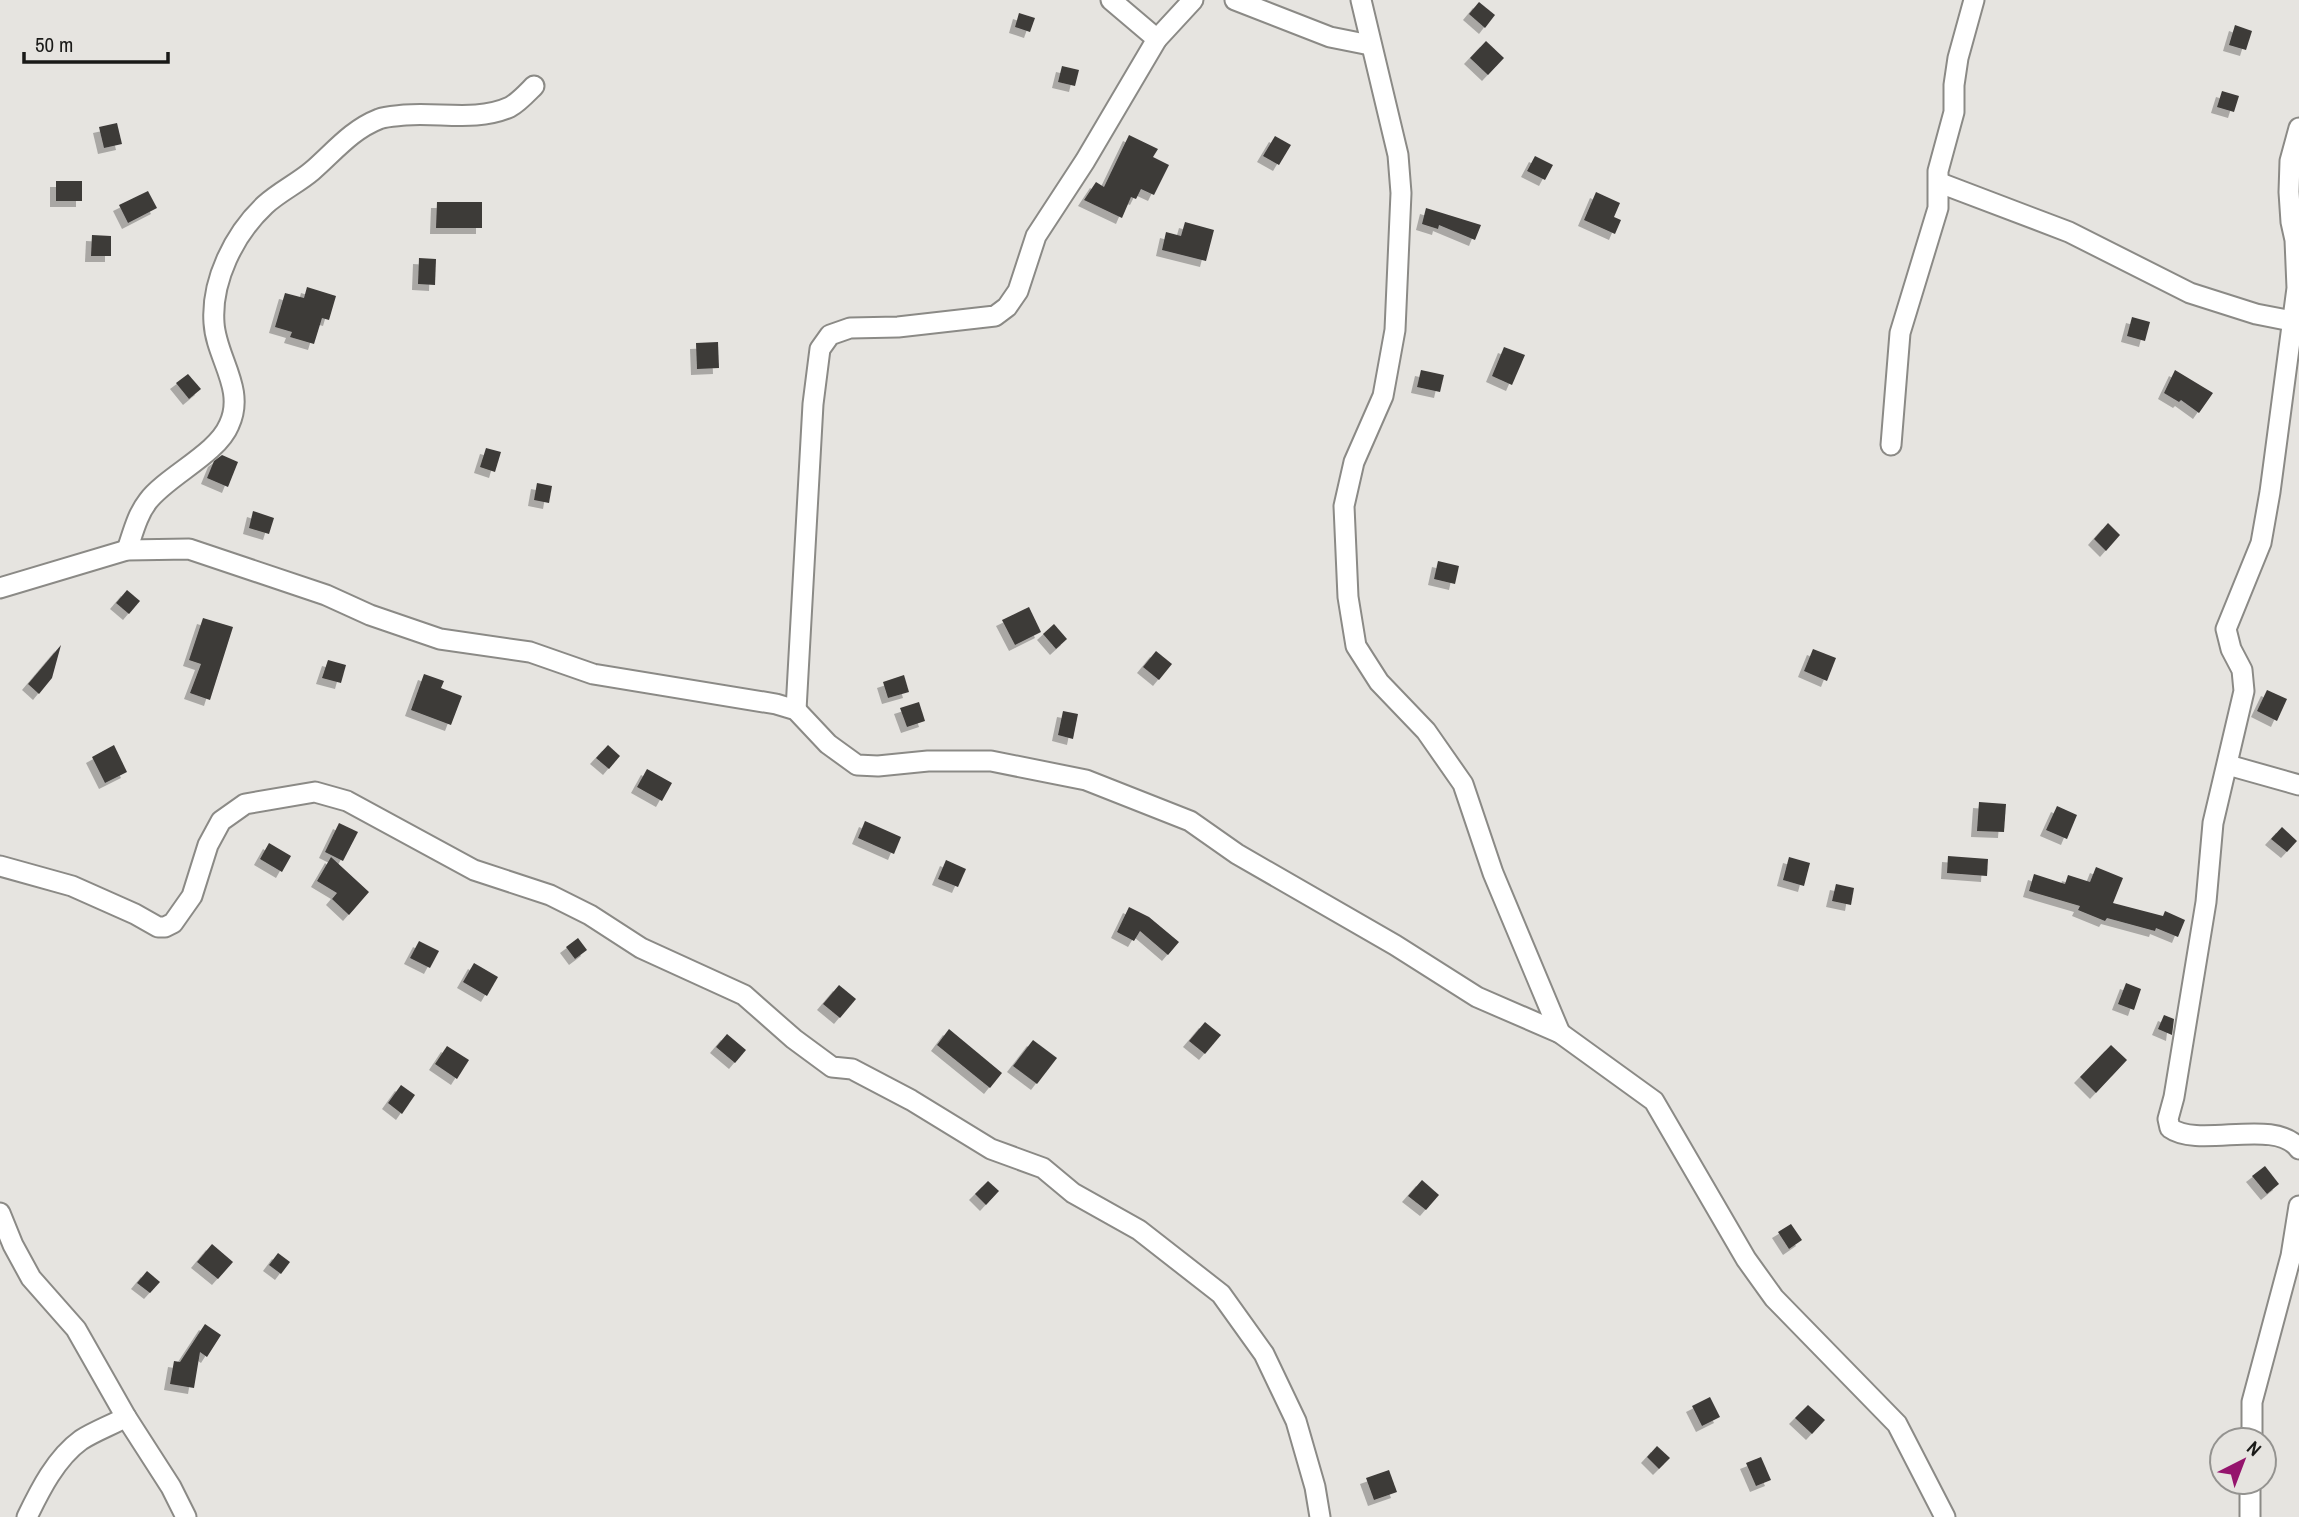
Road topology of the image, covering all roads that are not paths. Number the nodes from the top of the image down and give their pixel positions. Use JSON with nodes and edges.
{"nodes":[{"id":1,"x":1111,"y":0,"type":"edge"},
{"id":2,"x":1194,"y":0,"type":"edge"},
{"id":3,"x":1235,"y":0,"type":"edge"},
{"id":4,"x":1361,"y":0,"type":"edge"},
{"id":5,"x":1974,"y":0,"type":"edge"},
{"id":6,"x":1157,"y":39,"type":"junction"},
{"id":7,"x":1370,"y":45,"type":"junction"},
{"id":8,"x":534,"y":86,"type":"dead end"},
{"id":9,"x":2299,"y":128,"type":"edge"},
{"id":10,"x":1940,"y":183,"type":"junction"},
{"id":11,"x":2292,"y":321,"type":"junction"},
{"id":12,"x":1891,"y":444,"type":"dead end"},
{"id":13,"x":128,"y":550,"type":"junction"},
{"id":14,"x":0,"y":588,"type":"edge"},
{"id":15,"x":796,"y":710,"type":"junction"},
{"id":16,"x":2228,"y":765,"type":"junction"},
{"id":17,"x":2299,"y":785,"type":"edge"},
{"id":18,"x":0,"y":866,"type":"edge"},
{"id":19,"x":1560,"y":1033,"type":"junction"},
{"id":20,"x":2299,"y":1149,"type":"edge"},
{"id":21,"x":2299,"y":1206,"type":"edge"},
{"id":22,"x":0,"y":1213,"type":"edge"},
{"id":23,"x":126,"y":1417,"type":"junction"},
{"id":24,"x":2252,"y":1426,"type":"edge"},
{"id":25,"x":2250,"y":1496,"type":"edge"},
{"id":26,"x":27,"y":1517,"type":"edge"},
{"id":27,"x":186,"y":1517,"type":"edge"},
{"id":28,"x":1320,"y":1517,"type":"edge"},
{"id":29,"x":1945,"y":1517,"type":"edge"},
{"id":30,"x":2250,"y":1517,"type":"edge"}],
"edges":[{"from":1,"to":6,"type":"street"},
{"from":2,"to":6,"type":"street"},
{"from":3,"to":7,"type":"street"},
{"from":4,"to":7,"type":"street"},
{"from":5,"to":10,"type":"street"},
{"from":6,"to":15,"type":"street"},
{"from":7,"to":19,"type":"street"},
{"from":8,"to":13,"type":"street"},
{"from":9,"to":11,"type":"street"},
{"from":10,"to":11,"type":"street"},
{"from":10,"to":12,"type":"street"},
{"from":11,"to":16,"type":"street"},
{"from":13,"to":14,"type":"street"},
{"from":13,"to":15,"type":"street"},
{"from":15,"to":19,"type":"street"},
{"from":16,"to":17,"type":"street"},
{"from":16,"to":20,"type":"street"},
{"from":18,"to":28,"type":"street"},
{"from":19,"to":29,"type":"street"},
{"from":21,"to":24,"type":"street"},
{"from":22,"to":23,"type":"street"},
{"from":23,"to":26,"type":"street"},
{"from":23,"to":27,"type":"street"},
{"from":25,"to":30,"type":"street"}]}
